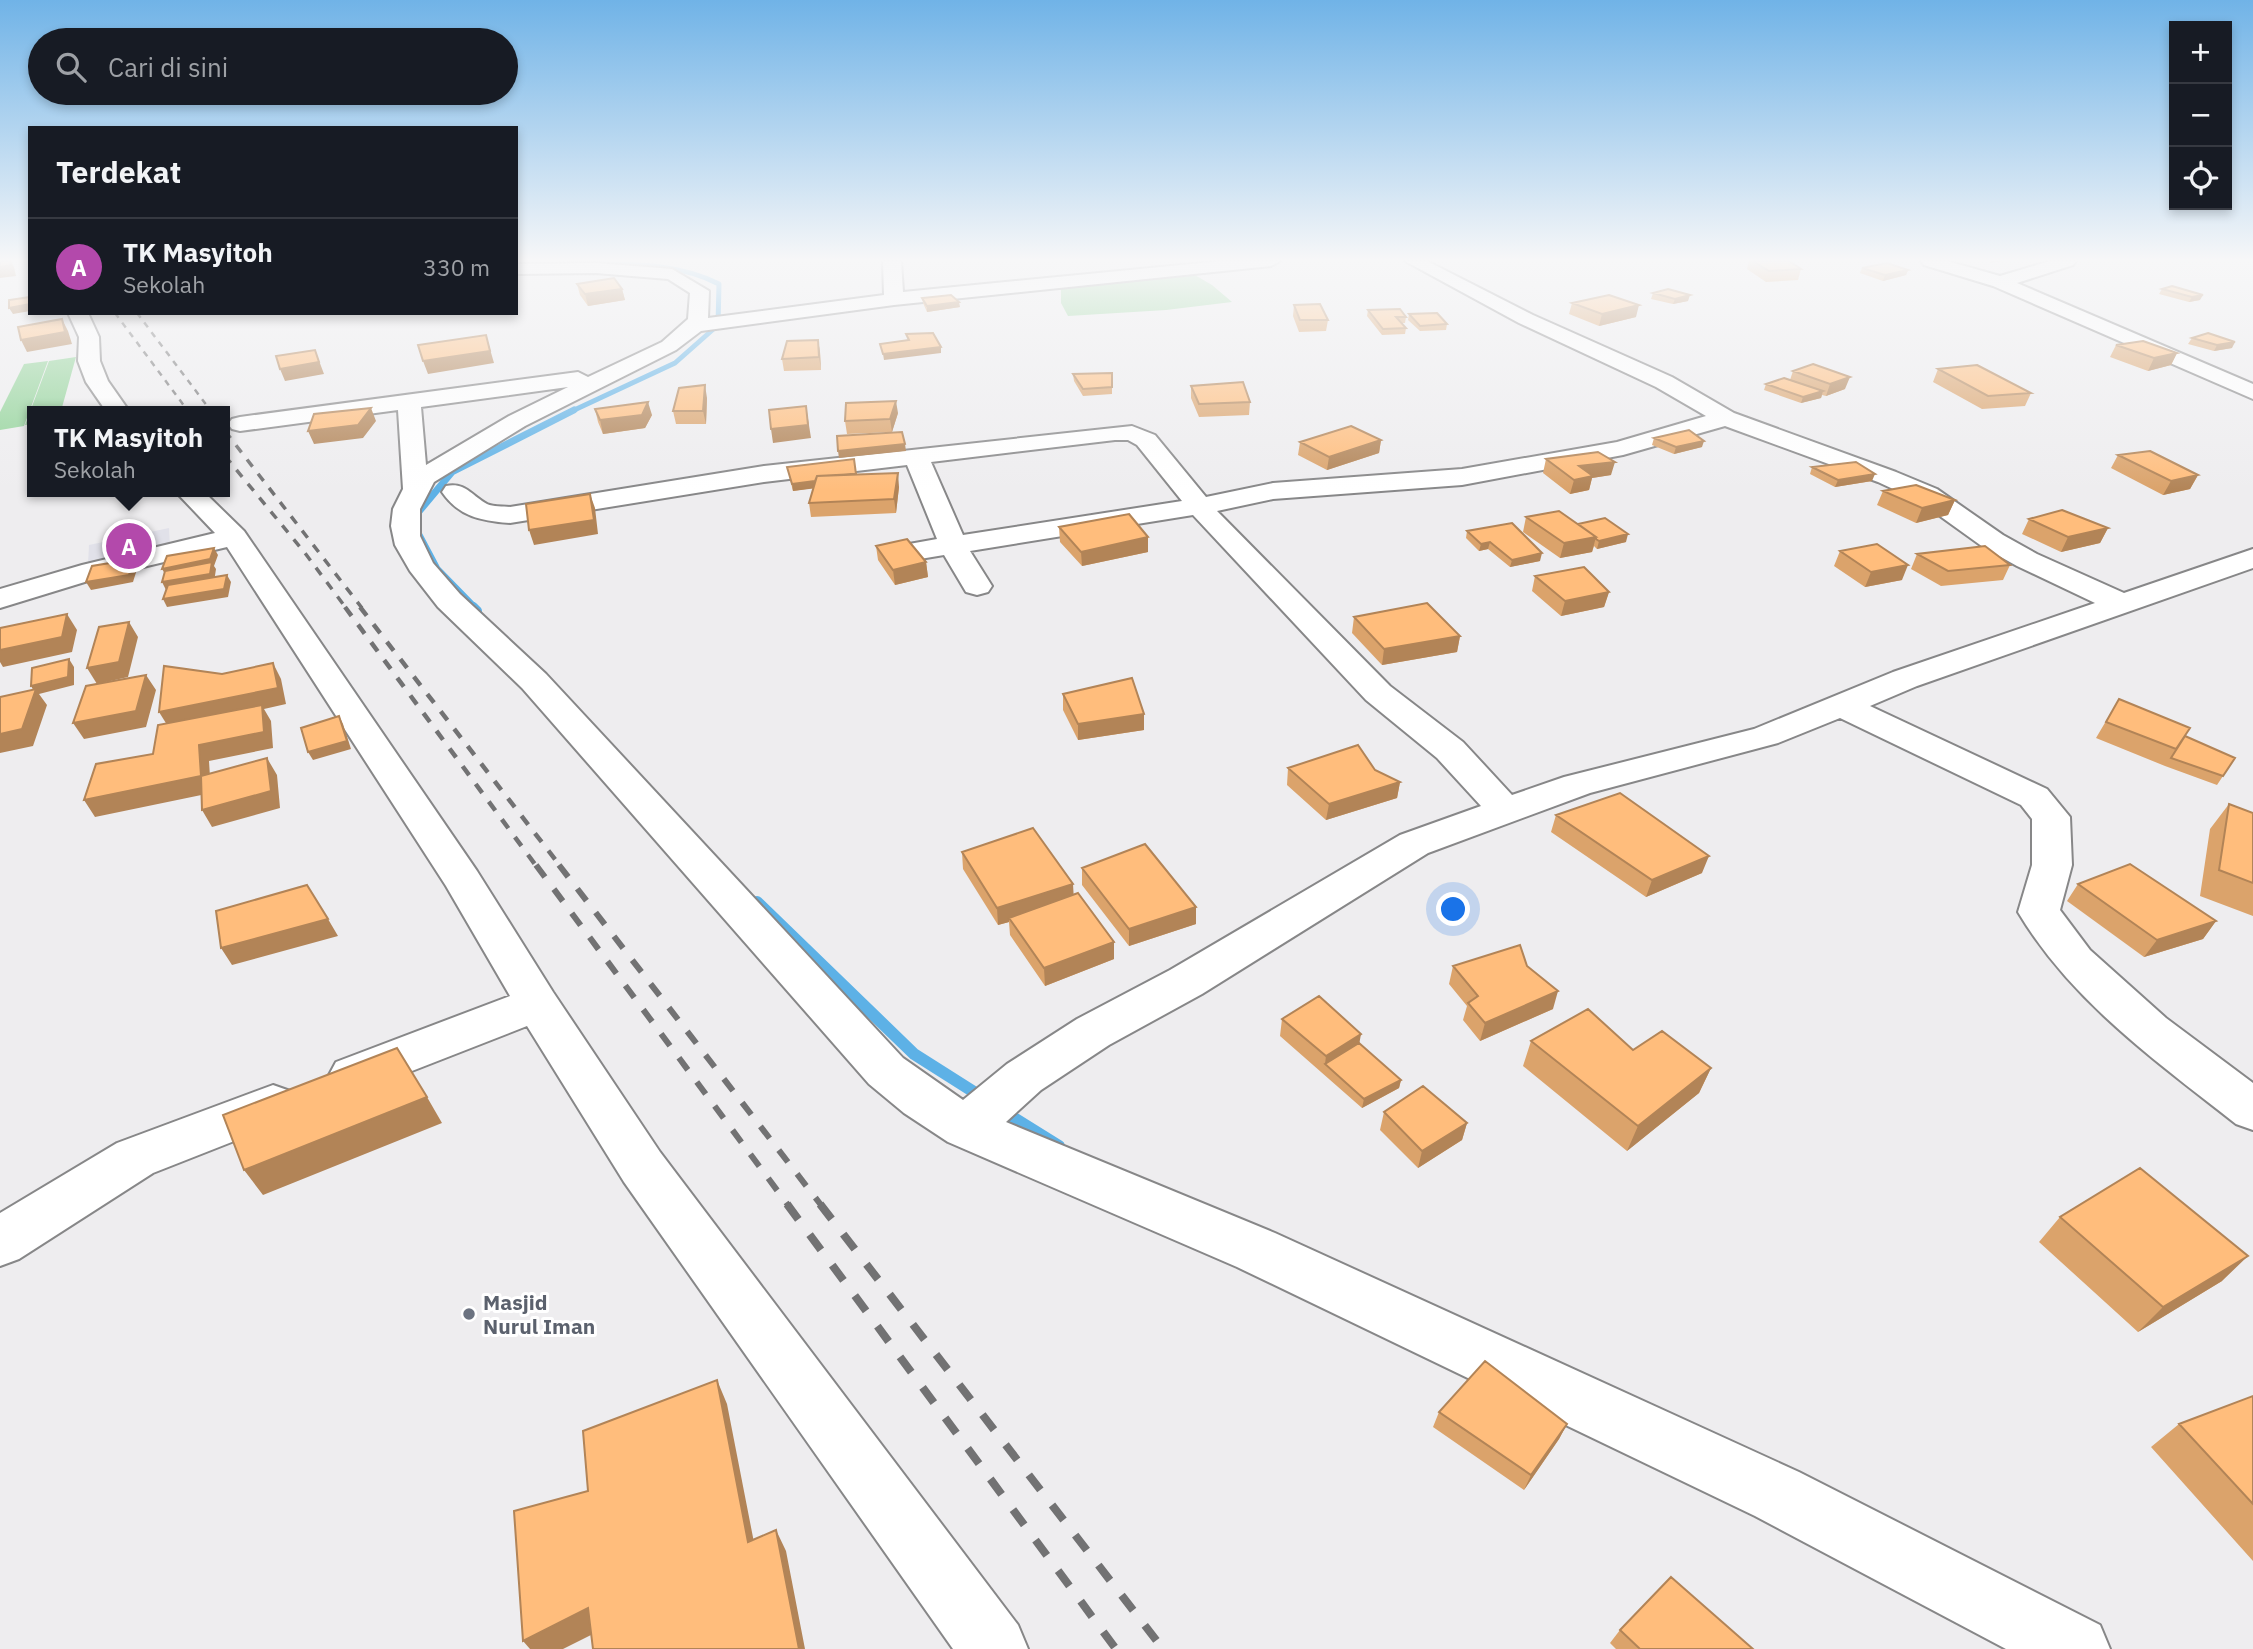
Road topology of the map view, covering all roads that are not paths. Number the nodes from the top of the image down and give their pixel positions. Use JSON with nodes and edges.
{"nodes":[{"id":1,"x":89,"y":338,"type":"edge"},
{"id":2,"x":697,"y":338,"type":"edge"},
{"id":3,"x":709,"y":338,"type":"edge"},
{"id":4,"x":1571,"y":338,"type":"edge"},
{"id":5,"x":2135,"y":338,"type":"edge"},
{"id":6,"x":697,"y":344,"type":"junction"},
{"id":7,"x":601,"y":391,"type":"junction"},
{"id":8,"x":2253,"y":392,"type":"edge"},
{"id":9,"x":410,"y":404,"type":"junction"},
{"id":10,"x":114,"y":406,"type":"edge"},
{"id":11,"x":1726,"y":418,"type":"junction"},
{"id":12,"x":240,"y":424,"type":"dead end"},
{"id":13,"x":916,"y":455,"type":"junction"},
{"id":14,"x":431,"y":492,"type":"junction"},
{"id":15,"x":194,"y":497,"type":"edge"},
{"id":16,"x":1200,"y":506,"type":"junction"},
{"id":17,"x":233,"y":537,"type":"junction"},
{"id":18,"x":953,"y":545,"type":"junction"},
{"id":19,"x":908,"y":552,"type":"edge"},
{"id":20,"x":2253,"y":558,"type":"edge"},
{"id":21,"x":976,"y":586,"type":"dead end"},
{"id":22,"x":0,"y":599,"type":"edge"},
{"id":23,"x":2121,"y":603,"type":"junction"},
{"id":24,"x":1842,"y":705,"type":"junction"},
{"id":25,"x":1506,"y":811,"type":"junction"},
{"id":26,"x":537,"y":1004,"type":"junction"},
{"id":27,"x":2253,"y":1110,"type":"edge"},
{"id":28,"x":970,"y":1123,"type":"junction"},
{"id":29,"x":0,"y":1242,"type":"edge"},
{"id":30,"x":994,"y":1649,"type":"edge"},
{"id":31,"x":2076,"y":1649,"type":"edge"}],
"edges":[{"from":1,"to":10,"type":"street"},
{"from":2,"to":6,"type":"street"},
{"from":3,"to":6,"type":"street"},
{"from":4,"to":11,"type":"street"},
{"from":5,"to":8,"type":"street"},
{"from":6,"to":7,"type":"street"},
{"from":7,"to":9,"type":"street"},
{"from":7,"to":14,"type":"street"},
{"from":7,"to":14,"type":"street"},
{"from":9,"to":12,"type":"street"},
{"from":9,"to":14,"type":"street"},
{"from":11,"to":16,"type":"street"},
{"from":11,"to":23,"type":"street"},
{"from":13,"to":14,"type":"street"},
{"from":13,"to":16,"type":"street"},
{"from":13,"to":18,"type":"street"},
{"from":14,"to":28,"type":"street"},
{"from":15,"to":17,"type":"street"},
{"from":16,"to":18,"type":"street"},
{"from":16,"to":25,"type":"street"},
{"from":17,"to":22,"type":"street"},
{"from":17,"to":26,"type":"street"},
{"from":18,"to":19,"type":"street"},
{"from":18,"to":21,"type":"street"},
{"from":20,"to":23,"type":"street"},
{"from":23,"to":24,"type":"street"},
{"from":24,"to":25,"type":"street"},
{"from":24,"to":27,"type":"street"},
{"from":25,"to":28,"type":"street"},
{"from":26,"to":29,"type":"street"},
{"from":26,"to":30,"type":"street"},
{"from":28,"to":31,"type":"street"}]}
